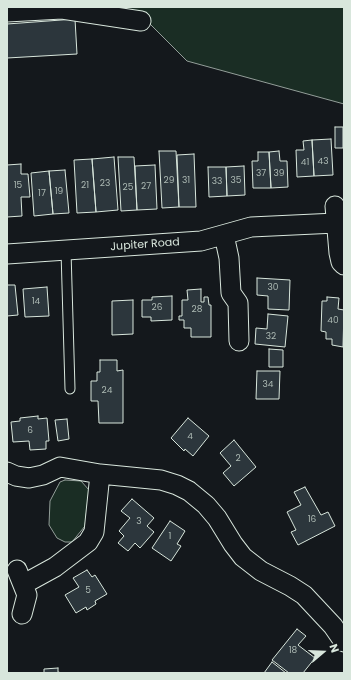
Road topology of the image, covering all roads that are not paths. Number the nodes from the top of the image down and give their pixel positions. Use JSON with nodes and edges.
{"nodes":[{"id":1,"x":7,"y":12,"type":"edge"},
{"id":2,"x":141,"y":21,"type":"dead end"},
{"id":3,"x":224,"y":235,"type":"junction"},
{"id":4,"x":66,"y":251,"type":"junction"},
{"id":5,"x":7,"y":254,"type":"edge"},
{"id":6,"x":344,"y":265,"type":"edge"},
{"id":7,"x":239,"y":341,"type":"dead end"},
{"id":8,"x":70,"y":389,"type":"dead end"},
{"id":9,"x":7,"y":472,"type":"edge"},
{"id":10,"x":100,"y":474,"type":"junction"},
{"id":11,"x":22,"y":614,"type":"dead end"},
{"id":12,"x":344,"y":642,"type":"edge"}],
"edges":[{"from":1,"to":2,"type":"street"},
{"from":3,"to":4,"type":"street","name":"Jupiter Road"},
{"from":3,"to":6,"type":"street","name":"Jupiter Road"},
{"from":3,"to":7,"type":"street"},
{"from":4,"to":5,"type":"street","name":"Jupiter Road"},
{"from":4,"to":8,"type":"lane"},
{"from":9,"to":10,"type":"street"},
{"from":10,"to":11,"type":"street"},
{"from":10,"to":12,"type":"street"}]}
